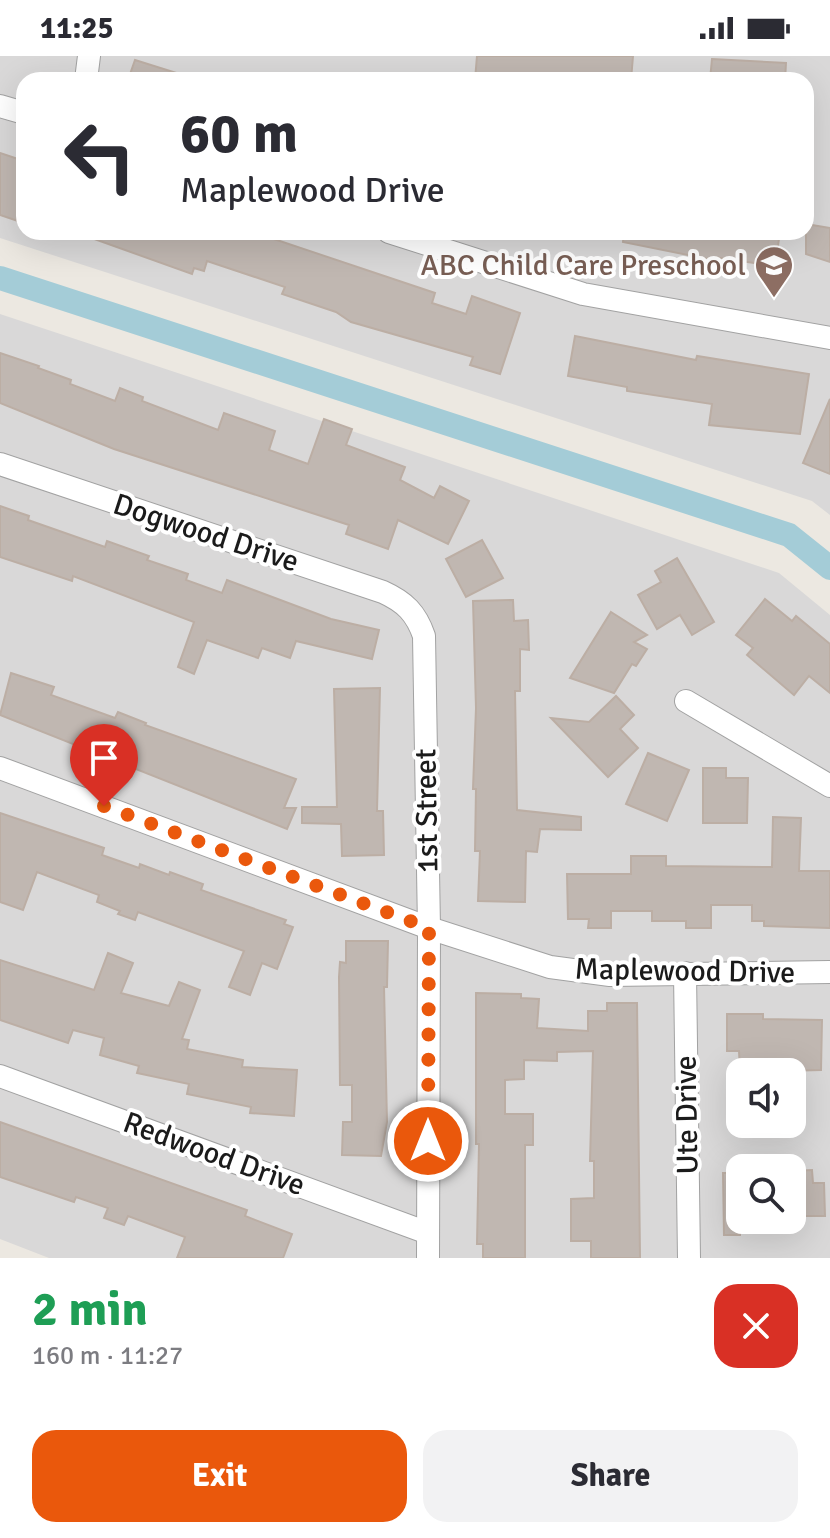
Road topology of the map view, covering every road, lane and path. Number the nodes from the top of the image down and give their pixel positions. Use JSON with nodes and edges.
{"nodes":[{"id":1,"x":414,"y":240,"type":"edge"},
{"id":2,"x":830,"y":338,"type":"edge"},
{"id":3,"x":0,"y":464,"type":"edge"},
{"id":4,"x":409,"y":607,"type":"joint"},
{"id":5,"x":686,"y":701,"type":"dead end"},
{"id":6,"x":0,"y":768,"type":"edge"},
{"id":7,"x":830,"y":786,"type":"edge"},
{"id":8,"x":429,"y":928,"type":"junction"},
{"id":9,"x":830,"y":972,"type":"edge"},
{"id":10,"x":685,"y":973,"type":"junction"},
{"id":11,"x":0,"y":1076,"type":"edge"},
{"id":12,"x":428,"y":1233,"type":"junction"},
{"id":13,"x":428,"y":1258,"type":"edge"},
{"id":14,"x":689,"y":1258,"type":"edge"}],
"edges":[{"from":1,"to":2,"type":"street"},
{"from":3,"to":4,"type":"street","name":"Dogwood Drive"},
{"from":4,"to":8,"type":"street","name":"1st Street"},
{"from":5,"to":7,"type":"street"},
{"from":6,"to":8,"type":"street","name":"Maplewood Drive"},
{"from":8,"to":10,"type":"street","name":"Maplewood Drive"},
{"from":8,"to":12,"type":"street","name":"1st Street"},
{"from":9,"to":10,"type":"street","name":"Maplewood Drive"},
{"from":10,"to":14,"type":"street","name":"Ute Drive"},
{"from":11,"to":12,"type":"street","name":"Redwood Drive"},
{"from":12,"to":13,"type":"street","name":"1st Street"}]}
